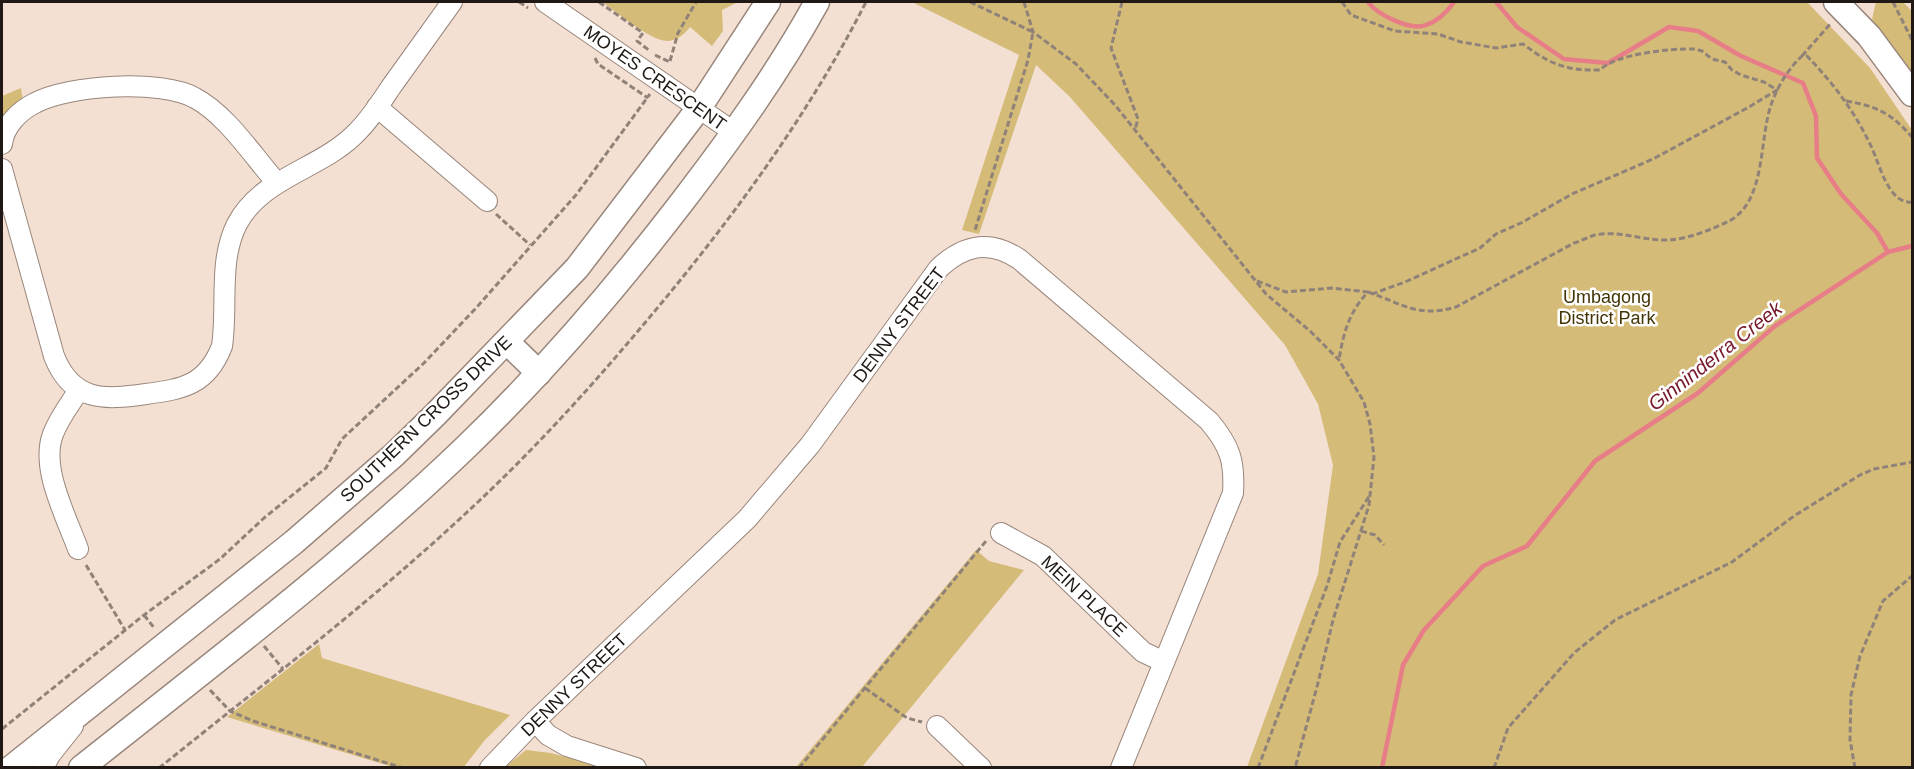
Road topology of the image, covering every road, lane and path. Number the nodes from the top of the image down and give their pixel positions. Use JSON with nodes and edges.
{"nodes":[{"id":1,"x":452,"y":2,"type":"edge"},
{"id":2,"x":545,"y":2,"type":"edge"},
{"id":3,"x":599,"y":2,"type":"edge"},
{"id":4,"x":696,"y":2,"type":"edge"},
{"id":5,"x":768,"y":2,"type":"edge"},
{"id":6,"x":817,"y":2,"type":"edge"},
{"id":7,"x":866,"y":2,"type":"edge"},
{"id":8,"x":970,"y":2,"type":"edge"},
{"id":9,"x":1024,"y":2,"type":"edge"},
{"id":10,"x":1122,"y":2,"type":"edge"},
{"id":11,"x":1342,"y":2,"type":"edge"},
{"id":12,"x":1893,"y":2,"type":"edge"},
{"id":13,"x":1844,"y":3,"type":"edge"},
{"id":14,"x":1033,"y":32,"type":"junction"},
{"id":15,"x":1912,"y":40,"type":"edge"},
{"id":16,"x":1802,"y":56,"type":"junction"},
{"id":17,"x":670,"y":62,"type":"junction"},
{"id":18,"x":668,"y":72,"type":"dead end"},
{"id":19,"x":1777,"y":90,"type":"junction"},
{"id":20,"x":652,"y":92,"type":"dead end"},
{"id":21,"x":1912,"y":94,"type":"edge"},
{"id":22,"x":1846,"y":101,"type":"junction"},
{"id":23,"x":377,"y":107,"type":"junction"},
{"id":24,"x":699,"y":108,"type":"junction"},
{"id":25,"x":1135,"y":130,"type":"junction"},
{"id":26,"x":735,"y":133,"type":"junction"},
{"id":27,"x":1912,"y":137,"type":"edge"},
{"id":28,"x":2,"y":144,"type":"edge"},
{"id":29,"x":2,"y":169,"type":"edge"},
{"id":30,"x":277,"y":183,"type":"junction"},
{"id":31,"x":487,"y":201,"type":"joint"},
{"id":32,"x":1912,"y":202,"type":"edge"},
{"id":33,"x":531,"y":244,"type":"junction"},
{"id":34,"x":969,"y":249,"type":"junction"},
{"id":35,"x":1255,"y":280,"type":"junction"},
{"id":36,"x":1368,"y":292,"type":"junction"},
{"id":37,"x":1372,"y":294,"type":"junction"},
{"id":38,"x":507,"y":342,"type":"junction"},
{"id":39,"x":1339,"y":360,"type":"junction"},
{"id":40,"x":539,"y":373,"type":"junction"},
{"id":41,"x":79,"y":390,"type":"junction"},
{"id":42,"x":1912,"y":462,"type":"edge"},
{"id":43,"x":1371,"y":493,"type":"junction"},
{"id":44,"x":1361,"y":531,"type":"junction"},
{"id":45,"x":1001,"y":533,"type":"joint"},
{"id":46,"x":1384,"y":544,"type":"dead end"},
{"id":47,"x":78,"y":549,"type":"joint"},
{"id":48,"x":1912,"y":576,"type":"edge"},
{"id":49,"x":144,"y":615,"type":"junction"},
{"id":50,"x":124,"y":630,"type":"junction"},
{"id":51,"x":157,"y":631,"type":"dead end"},
{"id":52,"x":261,"y":642,"type":"dead end"},
{"id":53,"x":1164,"y":662,"type":"junction"},
{"id":54,"x":283,"y":669,"type":"junction"},
{"id":55,"x":865,"y":688,"type":"junction"},
{"id":56,"x":86,"y":709,"type":"junction"},
{"id":57,"x":230,"y":711,"type":"junction"},
{"id":58,"x":535,"y":721,"type":"junction"},
{"id":59,"x":937,"y":726,"type":"joint"},
{"id":60,"x":2,"y":729,"type":"edge"},
{"id":61,"x":97,"y":760,"type":"edge"},
{"id":62,"x":11,"y":768,"type":"edge"},
{"id":63,"x":43,"y":768,"type":"edge"},
{"id":64,"x":81,"y":768,"type":"edge"},
{"id":65,"x":159,"y":768,"type":"edge"},
{"id":66,"x":403,"y":768,"type":"edge"},
{"id":67,"x":490,"y":768,"type":"edge"},
{"id":68,"x":636,"y":768,"type":"edge"},
{"id":69,"x":799,"y":768,"type":"edge"},
{"id":70,"x":981,"y":768,"type":"edge"},
{"id":71,"x":1121,"y":768,"type":"edge"},
{"id":72,"x":1258,"y":768,"type":"edge"},
{"id":73,"x":1295,"y":768,"type":"edge"},
{"id":74,"x":1494,"y":768,"type":"edge"},
{"id":75,"x":1855,"y":768,"type":"edge"}],
"edges":[{"from":1,"to":23,"type":"street"},
{"from":2,"to":24,"type":"street","name":"MOYES CRESCENT"},
{"from":3,"to":17,"type":"path"},
{"from":4,"to":17,"type":"path"},
{"from":5,"to":24,"type":"main road","name":"SOUTHERN CROSS DRIVE"},
{"from":6,"to":26,"type":"main road"},
{"from":7,"to":54,"type":"path"},
{"from":8,"to":14,"type":"path"},
{"from":9,"to":14,"type":"path"},
{"from":10,"to":25,"type":"path"},
{"from":11,"to":19,"type":"path"},
{"from":12,"to":15,"type":"path"},
{"from":13,"to":16,"type":"path"},
{"from":13,"to":21,"type":"main road"},
{"from":14,"to":25,"type":"path"},
{"from":14,"to":34,"type":"path"},
{"from":16,"to":19,"type":"path"},
{"from":16,"to":22,"type":"path"},
{"from":17,"to":18,"type":"path"},
{"from":19,"to":37,"type":"path"},
{"from":19,"to":37,"type":"path"},
{"from":20,"to":33,"type":"path"},
{"from":22,"to":27,"type":"path"},
{"from":22,"to":32,"type":"path"},
{"from":23,"to":30,"type":"street"},
{"from":23,"to":31,"type":"street"},
{"from":24,"to":26,"type":"street","name":"MOYES CRESCENT"},
{"from":24,"to":38,"type":"main road","name":"SOUTHERN CROSS DRIVE"},
{"from":25,"to":35,"type":"path"},
{"from":26,"to":40,"type":"main road"},
{"from":28,"to":30,"type":"street"},
{"from":29,"to":41,"type":"street"},
{"from":30,"to":41,"type":"street"},
{"from":31,"to":33,"type":"path"},
{"from":33,"to":49,"type":"path"},
{"from":34,"to":53,"type":"street"},
{"from":34,"to":58,"type":"street","name":"DENNY STREET"},
{"from":35,"to":36,"type":"path"},
{"from":35,"to":39,"type":"path"},
{"from":36,"to":37,"type":"path"},
{"from":36,"to":39,"type":"path"},
{"from":38,"to":40,"type":"main road"},
{"from":38,"to":56,"type":"main road","name":"SOUTHERN CROSS DRIVE"},
{"from":39,"to":43,"type":"path"},
{"from":40,"to":61,"type":"main road"},
{"from":41,"to":47,"type":"street"},
{"from":42,"to":74,"type":"path"},
{"from":43,"to":44,"type":"path"},
{"from":43,"to":72,"type":"path"},
{"from":44,"to":46,"type":"path"},
{"from":44,"to":73,"type":"path"},
{"from":45,"to":53,"type":"street","name":"MEIN PLACE"},
{"from":45,"to":55,"type":"path"},
{"from":47,"to":50,"type":"path"},
{"from":48,"to":75,"type":"path"},
{"from":49,"to":50,"type":"path"},
{"from":49,"to":51,"type":"path"},
{"from":50,"to":60,"type":"path"},
{"from":52,"to":54,"type":"path"},
{"from":53,"to":71,"type":"street"},
{"from":54,"to":57,"type":"path"},
{"from":55,"to":59,"type":"path"},
{"from":55,"to":69,"type":"path"},
{"from":56,"to":62,"type":"main road","name":"SOUTHERN CROSS DRIVE"},
{"from":56,"to":63,"type":"street"},
{"from":57,"to":65,"type":"path"},
{"from":57,"to":66,"type":"path"},
{"from":58,"to":67,"type":"street","name":"DENNY STREET"},
{"from":58,"to":68,"type":"street"},
{"from":59,"to":70,"type":"street"},
{"from":61,"to":64,"type":"main road"}]}
